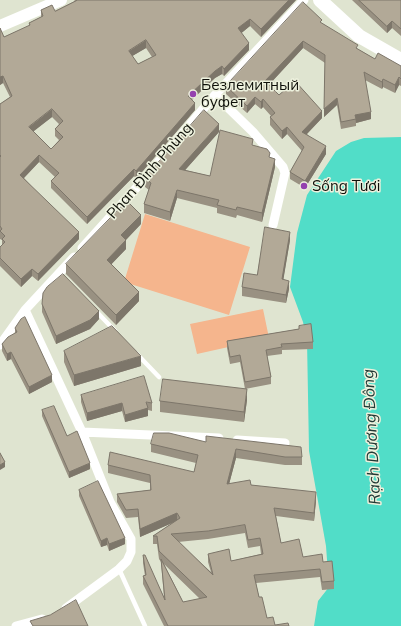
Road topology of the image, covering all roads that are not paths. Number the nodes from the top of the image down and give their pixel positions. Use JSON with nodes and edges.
{"nodes":[{"id":1,"x":61,"y":0,"type":"edge"},
{"id":2,"x":304,"y":0,"type":"edge"},
{"id":3,"x":320,"y":0,"type":"edge"},
{"id":4,"x":0,"y":26,"type":"edge"},
{"id":5,"x":401,"y":60,"type":"edge"},
{"id":6,"x":216,"y":95,"type":"junction"},
{"id":7,"x":273,"y":225,"type":"dead end"},
{"id":8,"x":91,"y":306,"type":"edge"},
{"id":9,"x":25,"y":310,"type":"junction"},
{"id":10,"x":117,"y":333,"type":"edge"},
{"id":11,"x":0,"y":345,"type":"edge"},
{"id":12,"x":133,"y":350,"type":"edge"},
{"id":13,"x":159,"y":377,"type":"dead end"},
{"id":14,"x":82,"y":432,"type":"junction"},
{"id":15,"x":284,"y":443,"type":"dead end"},
{"id":16,"x":119,"y":569,"type":"junction"},
{"id":17,"x":16,"y":626,"type":"edge"},
{"id":18,"x":145,"y":626,"type":"edge"}],
"edges":[{"from":1,"to":4,"type":"main road"},
{"from":2,"to":6,"type":"street","name":"Phan Đình Phùng"},
{"from":3,"to":5,"type":"main road"},
{"from":6,"to":7,"type":"street"},
{"from":6,"to":9,"type":"street","name":"Phan Đình Phùng"},
{"from":8,"to":10,"type":"lane"},
{"from":9,"to":11,"type":"street","name":"Phan Đình Phùng"},
{"from":9,"to":14,"type":"street"},
{"from":12,"to":13,"type":"lane"},
{"from":14,"to":15,"type":"street"},
{"from":14,"to":16,"type":"street"},
{"from":16,"to":17,"type":"street"},
{"from":16,"to":18,"type":"lane"}]}
